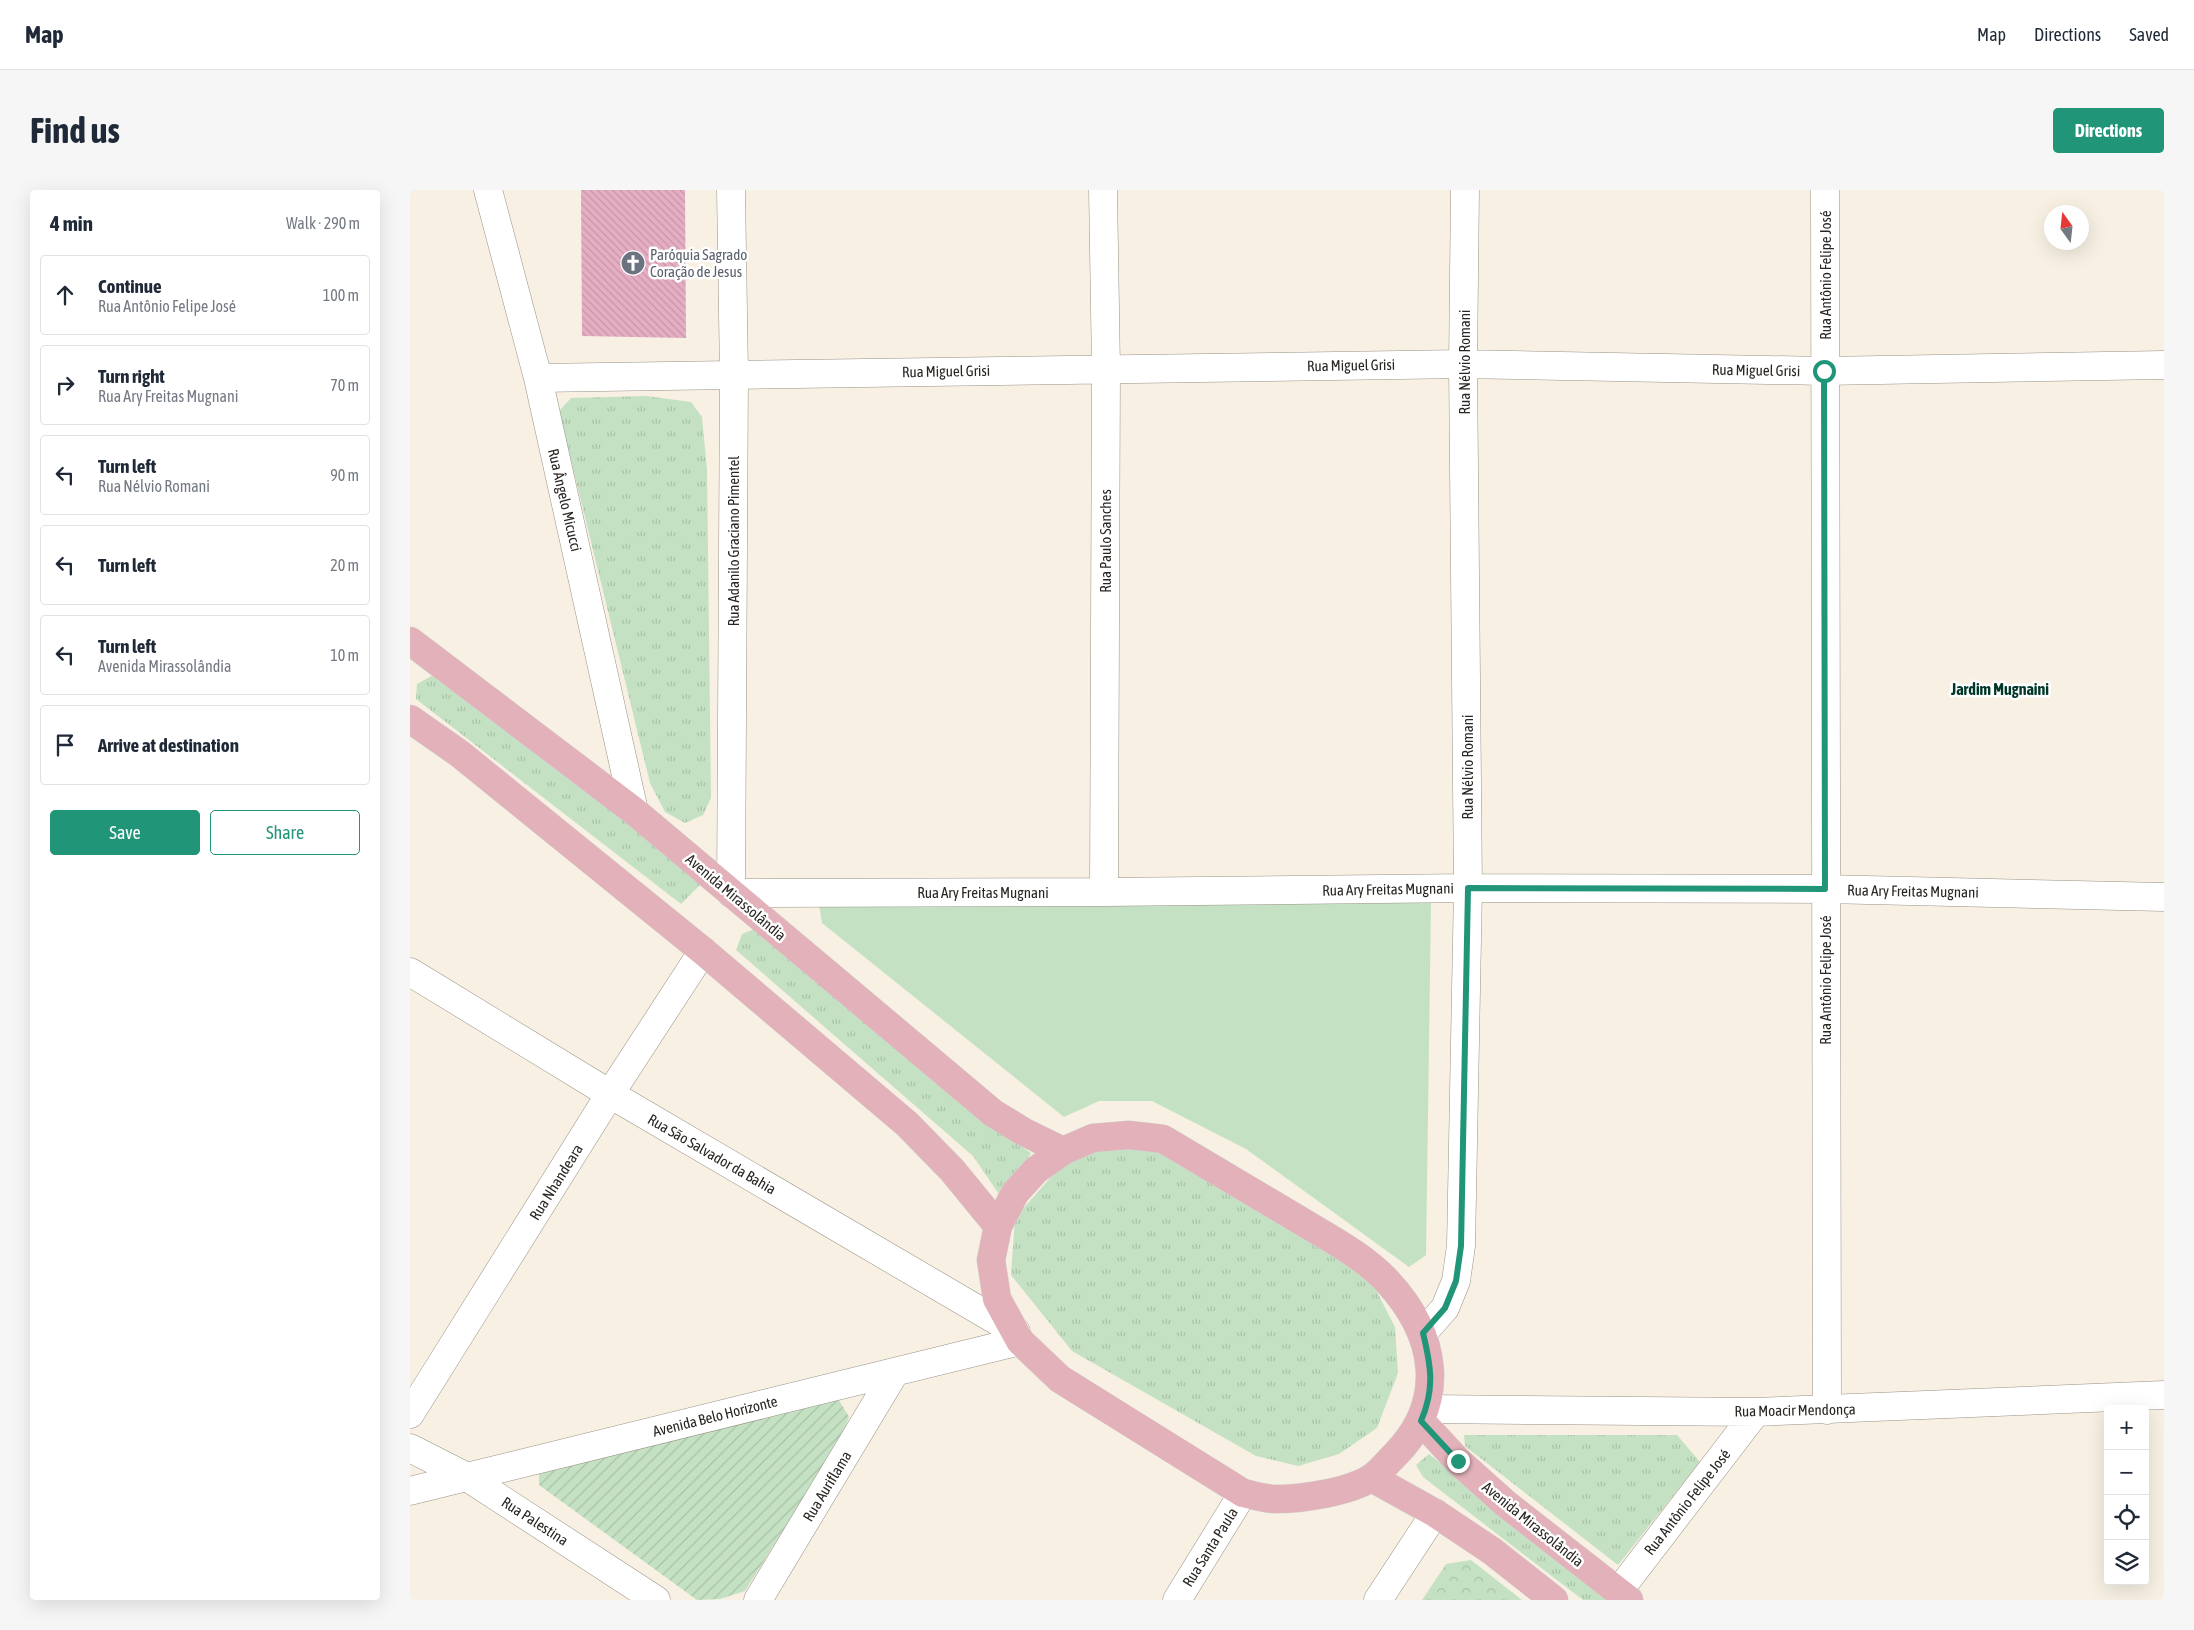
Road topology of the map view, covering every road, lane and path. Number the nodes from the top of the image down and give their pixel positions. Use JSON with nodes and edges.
{"nodes":[{"id":1,"x":488,"y":190,"type":"edge"},
{"id":2,"x":731,"y":190,"type":"edge"},
{"id":3,"x":1103,"y":190,"type":"edge"},
{"id":4,"x":1465,"y":190,"type":"edge"},
{"id":5,"x":1825,"y":190,"type":"edge"},
{"id":6,"x":1464,"y":364,"type":"junction"},
{"id":7,"x":2164,"y":365,"type":"edge"},
{"id":8,"x":1106,"y":368,"type":"junction"},
{"id":9,"x":1824,"y":371,"type":"junction"},
{"id":10,"x":734,"y":376,"type":"junction"},
{"id":11,"x":538,"y":378,"type":"junction"},
{"id":12,"x":410,"y":641,"type":"edge"},
{"id":13,"x":410,"y":719,"type":"edge"},
{"id":14,"x":634,"y":811,"type":"junction"},
{"id":15,"x":1468,"y":888,"type":"junction"},
{"id":16,"x":1825,"y":889,"type":"junction"},
{"id":17,"x":1104,"y":892,"type":"junction"},
{"id":18,"x":731,"y":893,"type":"junction"},
{"id":19,"x":2164,"y":898,"type":"edge"},
{"id":20,"x":704,"y":951,"type":"junction"},
{"id":21,"x":410,"y":972,"type":"edge"},
{"id":22,"x":610,"y":1094,"type":"junction"},
{"id":23,"x":1063,"y":1151,"type":"junction"},
{"id":24,"x":998,"y":1226,"type":"junction"},
{"id":25,"x":1423,"y":1333,"type":"junction"},
{"id":26,"x":1018,"y":1337,"type":"junction"},
{"id":27,"x":895,"y":1372,"type":"junction"},
{"id":28,"x":2164,"y":1395,"type":"edge"},
{"id":29,"x":1827,"y":1410,"type":"junction"},
{"id":30,"x":1756,"y":1412,"type":"junction"},
{"id":31,"x":410,"y":1414,"type":"edge"},
{"id":32,"x":1424,"y":1415,"type":"junction"},
{"id":33,"x":410,"y":1448,"type":"edge"},
{"id":34,"x":467,"y":1477,"type":"junction"},
{"id":35,"x":1372,"y":1478,"type":"junction"},
{"id":36,"x":410,"y":1491,"type":"edge"},
{"id":37,"x":1243,"y":1493,"type":"junction"},
{"id":38,"x":1435,"y":1513,"type":"junction"},
{"id":39,"x":1624,"y":1596,"type":"edge"},
{"id":40,"x":656,"y":1600,"type":"edge"},
{"id":41,"x":758,"y":1600,"type":"edge"},
{"id":42,"x":1177,"y":1600,"type":"edge"},
{"id":43,"x":1378,"y":1600,"type":"edge"},
{"id":44,"x":1554,"y":1600,"type":"edge"}],
"edges":[{"from":1,"to":11,"type":"street","name":"Rua Ângelo Micucci"},
{"from":2,"to":10,"type":"street","name":"Rua Adanilo Graciano Pimentel"},
{"from":3,"to":8,"type":"street","name":"Rua Paulo Sanches"},
{"from":4,"to":6,"type":"street","name":"Rua Nélvio Romani"},
{"from":5,"to":9,"type":"street","name":"Rua Antônio Felipe José"},
{"from":6,"to":8,"type":"street","name":"Rua Miguel Grisi"},
{"from":6,"to":9,"type":"street","name":"Rua Miguel Grisi"},
{"from":6,"to":15,"type":"street","name":"Rua Nélvio Romani"},
{"from":7,"to":9,"type":"street","name":"Rua Miguel Grisi"},
{"from":8,"to":10,"type":"street","name":"Rua Miguel Grisi"},
{"from":8,"to":17,"type":"street","name":"Rua Paulo Sanches"},
{"from":9,"to":16,"type":"street","name":"Rua Antônio Felipe José"},
{"from":10,"to":11,"type":"street","name":"Rua Miguel Grisi"},
{"from":10,"to":18,"type":"street","name":"Rua Adanilo Graciano Pimentel"},
{"from":11,"to":14,"type":"street","name":"Rua Ângelo Micucci"},
{"from":12,"to":14,"type":"main road","name":"Avenida Mirassolândia"},
{"from":13,"to":20,"type":"main road"},
{"from":14,"to":18,"type":"main road","name":"Avenida Mirassolândia"},
{"from":15,"to":16,"type":"street","name":"Rua Ary Freitas Mugnani"},
{"from":15,"to":17,"type":"street","name":"Rua Ary Freitas Mugnani"},
{"from":15,"to":25,"type":"street","name":"Rua Nélvio Romani"},
{"from":16,"to":19,"type":"street","name":"Rua Ary Freitas Mugnani"},
{"from":16,"to":29,"type":"street","name":"Rua Antônio Felipe José"},
{"from":17,"to":18,"type":"street","name":"Rua Ary Freitas Mugnani"},
{"from":18,"to":23,"type":"main road","name":"Avenida Mirassolândia"},
{"from":20,"to":22,"type":"street","name":"Rua Nhandeara"},
{"from":20,"to":24,"type":"main road"},
{"from":21,"to":22,"type":"street","name":"Rua São Salvador da Bahia"},
{"from":22,"to":26,"type":"street","name":"Rua São Salvador da Bahia"},
{"from":22,"to":31,"type":"street","name":"Rua Nhandeara"},
{"from":23,"to":24,"type":"main road"},
{"from":23,"to":25,"type":"main road"},
{"from":24,"to":26,"type":"main road"},
{"from":25,"to":32,"type":"main road"},
{"from":26,"to":27,"type":"street","name":"Avenida Belo Horizonte"},
{"from":26,"to":37,"type":"main road"},
{"from":27,"to":34,"type":"street","name":"Avenida Belo Horizonte"},
{"from":27,"to":41,"type":"street","name":"Rua Auriflama"},
{"from":28,"to":29,"type":"street","name":"Rua Moacir Mendonça"},
{"from":29,"to":30,"type":"street","name":"Rua Moacir Mendonça"},
{"from":30,"to":32,"type":"street","name":"Rua Moacir Mendonça"},
{"from":30,"to":39,"type":"street","name":"Rua Antônio Felipe José"},
{"from":32,"to":35,"type":"main road"},
{"from":32,"to":39,"type":"main road","name":"Avenida Mirassolândia"},
{"from":33,"to":34,"type":"street","name":"Rua Palestina"},
{"from":34,"to":36,"type":"street","name":"Avenida Belo Horizonte"},
{"from":34,"to":40,"type":"street","name":"Rua Palestina"},
{"from":35,"to":37,"type":"main road"},
{"from":35,"to":38,"type":"main road"},
{"from":37,"to":42,"type":"street","name":"Rua Santa Paula"},
{"from":38,"to":43,"type":"street"},
{"from":38,"to":44,"type":"main road"}]}
